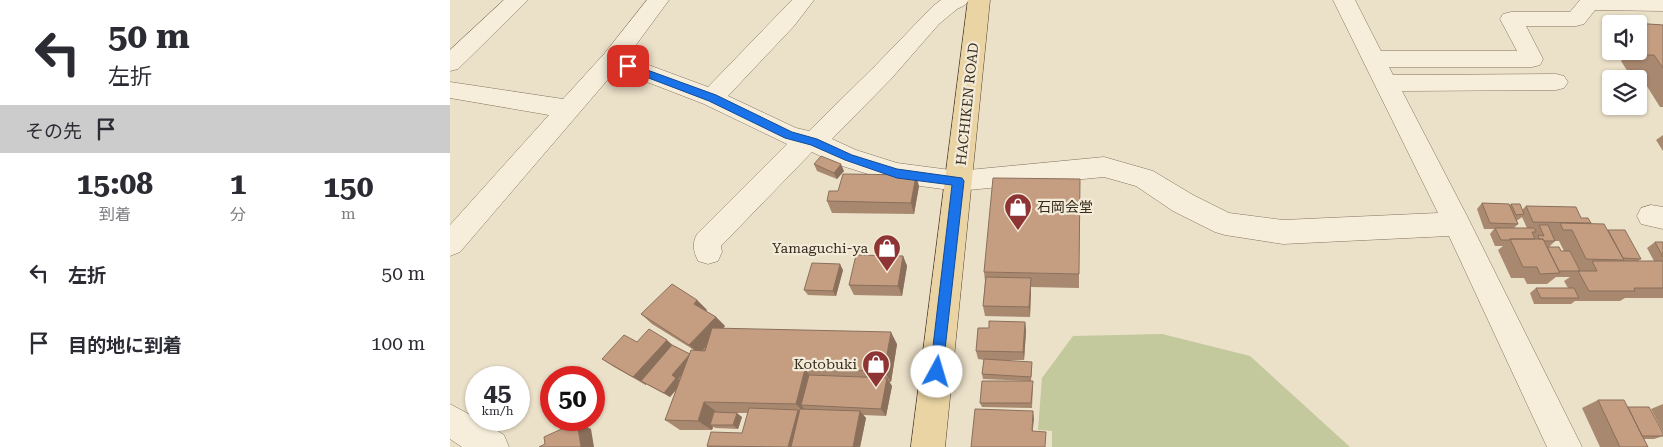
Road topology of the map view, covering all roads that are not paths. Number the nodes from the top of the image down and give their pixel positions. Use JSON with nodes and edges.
{"nodes":[{"id":1,"x":517,"y":0,"type":"edge"},
{"id":2,"x":658,"y":0,"type":"edge"},
{"id":3,"x":803,"y":0,"type":"edge"},
{"id":4,"x":958,"y":0,"type":"edge"},
{"id":5,"x":979,"y":0,"type":"edge"},
{"id":6,"x":1344,"y":0,"type":"edge"},
{"id":7,"x":1663,"y":4,"type":"edge"},
{"id":8,"x":1374,"y":59,"type":"junction"},
{"id":9,"x":612,"y":60,"type":"junction"},
{"id":10,"x":450,"y":63,"type":"edge"},
{"id":11,"x":1556,"y":82,"type":"dead end"},
{"id":12,"x":1385,"y":83,"type":"junction"},
{"id":13,"x":450,"y":90,"type":"edge"},
{"id":14,"x":712,"y":98,"type":"junction"},
{"id":15,"x":569,"y":109,"type":"junction"},
{"id":16,"x":814,"y":142,"type":"junction"},
{"id":17,"x":958,"y":181,"type":"junction"},
{"id":18,"x":1457,"y":224,"type":"junction"},
{"id":19,"x":450,"y":244,"type":"edge"},
{"id":20,"x":708,"y":252,"type":"dead end"},
{"id":21,"x":450,"y":420,"type":"edge"},
{"id":22,"x":492,"y":447,"type":"edge"},
{"id":23,"x":928,"y":447,"type":"edge"},
{"id":24,"x":1565,"y":447,"type":"edge"}],
"edges":[{"from":1,"to":10,"type":"street"},
{"from":2,"to":9,"type":"street"},
{"from":3,"to":14,"type":"street"},
{"from":4,"to":16,"type":"street"},
{"from":5,"to":17,"type":"main road","name":"HACHIKEN ROAD"},
{"from":6,"to":8,"type":"street"},
{"from":7,"to":8,"type":"street"},
{"from":8,"to":12,"type":"street"},
{"from":9,"to":14,"type":"street"},
{"from":9,"to":15,"type":"street"},
{"from":11,"to":12,"type":"street"},
{"from":12,"to":18,"type":"street"},
{"from":13,"to":15,"type":"street"},
{"from":14,"to":16,"type":"street"},
{"from":15,"to":19,"type":"street"},
{"from":16,"to":17,"type":"street"},
{"from":16,"to":20,"type":"street"},
{"from":17,"to":18,"type":"street"},
{"from":17,"to":23,"type":"main road","name":"HACHIKEN ROAD"},
{"from":18,"to":24,"type":"street"},
{"from":21,"to":22,"type":"street"}]}
